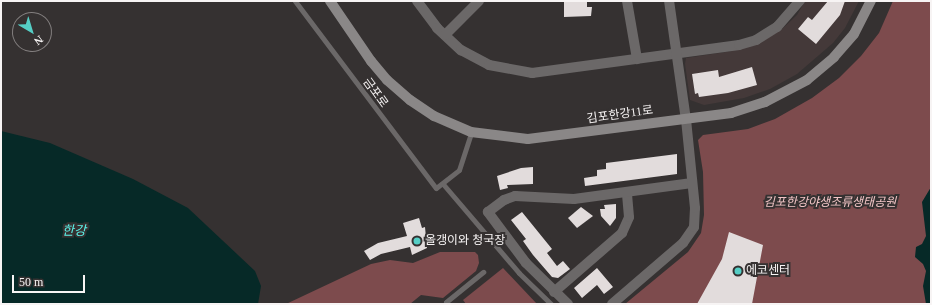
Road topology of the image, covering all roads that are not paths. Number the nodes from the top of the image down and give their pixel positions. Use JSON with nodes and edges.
{"nodes":[{"id":1,"x":295,"y":1,"type":"edge"},
{"id":2,"x":324,"y":1,"type":"edge"},
{"id":3,"x":330,"y":1,"type":"edge"},
{"id":4,"x":417,"y":1,"type":"edge"},
{"id":5,"x":479,"y":1,"type":"edge"},
{"id":6,"x":627,"y":1,"type":"edge"},
{"id":7,"x":669,"y":1,"type":"edge"},
{"id":8,"x":800,"y":1,"type":"edge"},
{"id":9,"x":871,"y":1,"type":"edge"},
{"id":10,"x":445,"y":35,"type":"junction"},
{"id":11,"x":360,"y":44,"type":"junction"},
{"id":12,"x":677,"y":54,"type":"junction"},
{"id":13,"x":637,"y":59,"type":"junction"},
{"id":14,"x":686,"y":120,"type":"junction"},
{"id":15,"x":471,"y":132,"type":"junction"},
{"id":16,"x":692,"y":183,"type":"junction"},
{"id":17,"x":444,"y":184,"type":"junction"},
{"id":18,"x":628,"y":193,"type":"junction"},
{"id":19,"x":484,"y":272,"type":"dead end"},
{"id":20,"x":554,"y":292,"type":"junction"},
{"id":21,"x":447,"y":304,"type":"edge"},
{"id":22,"x":551,"y":304,"type":"edge"},
{"id":23,"x":568,"y":304,"type":"edge"},
{"id":24,"x":612,"y":304,"type":"edge"}],
"edges":[{"from":1,"to":17,"type":"lane","name":"금포로"},
{"from":2,"to":11,"type":"main road","name":"김포한강11로"},
{"from":3,"to":11,"type":"main road","name":"김포한강11로"},
{"from":4,"to":10,"type":"street"},
{"from":5,"to":10,"type":"street"},
{"from":6,"to":13,"type":"street"},
{"from":7,"to":12,"type":"street"},
{"from":8,"to":12,"type":"street"},
{"from":9,"to":14,"type":"main road","name":"김포한강11로"},
{"from":10,"to":13,"type":"street"},
{"from":11,"to":15,"type":"main road","name":"김포한강11로"},
{"from":12,"to":13,"type":"street"},
{"from":12,"to":14,"type":"street"},
{"from":14,"to":15,"type":"main road","name":"김포한강11로"},
{"from":14,"to":16,"type":"street"},
{"from":15,"to":17,"type":"lane"},
{"from":16,"to":18,"type":"street"},
{"from":16,"to":24,"type":"street"},
{"from":17,"to":22,"type":"lane"},
{"from":18,"to":20,"type":"street"},
{"from":18,"to":20,"type":"street"},
{"from":19,"to":21,"type":"lane"},
{"from":20,"to":23,"type":"street"}]}
